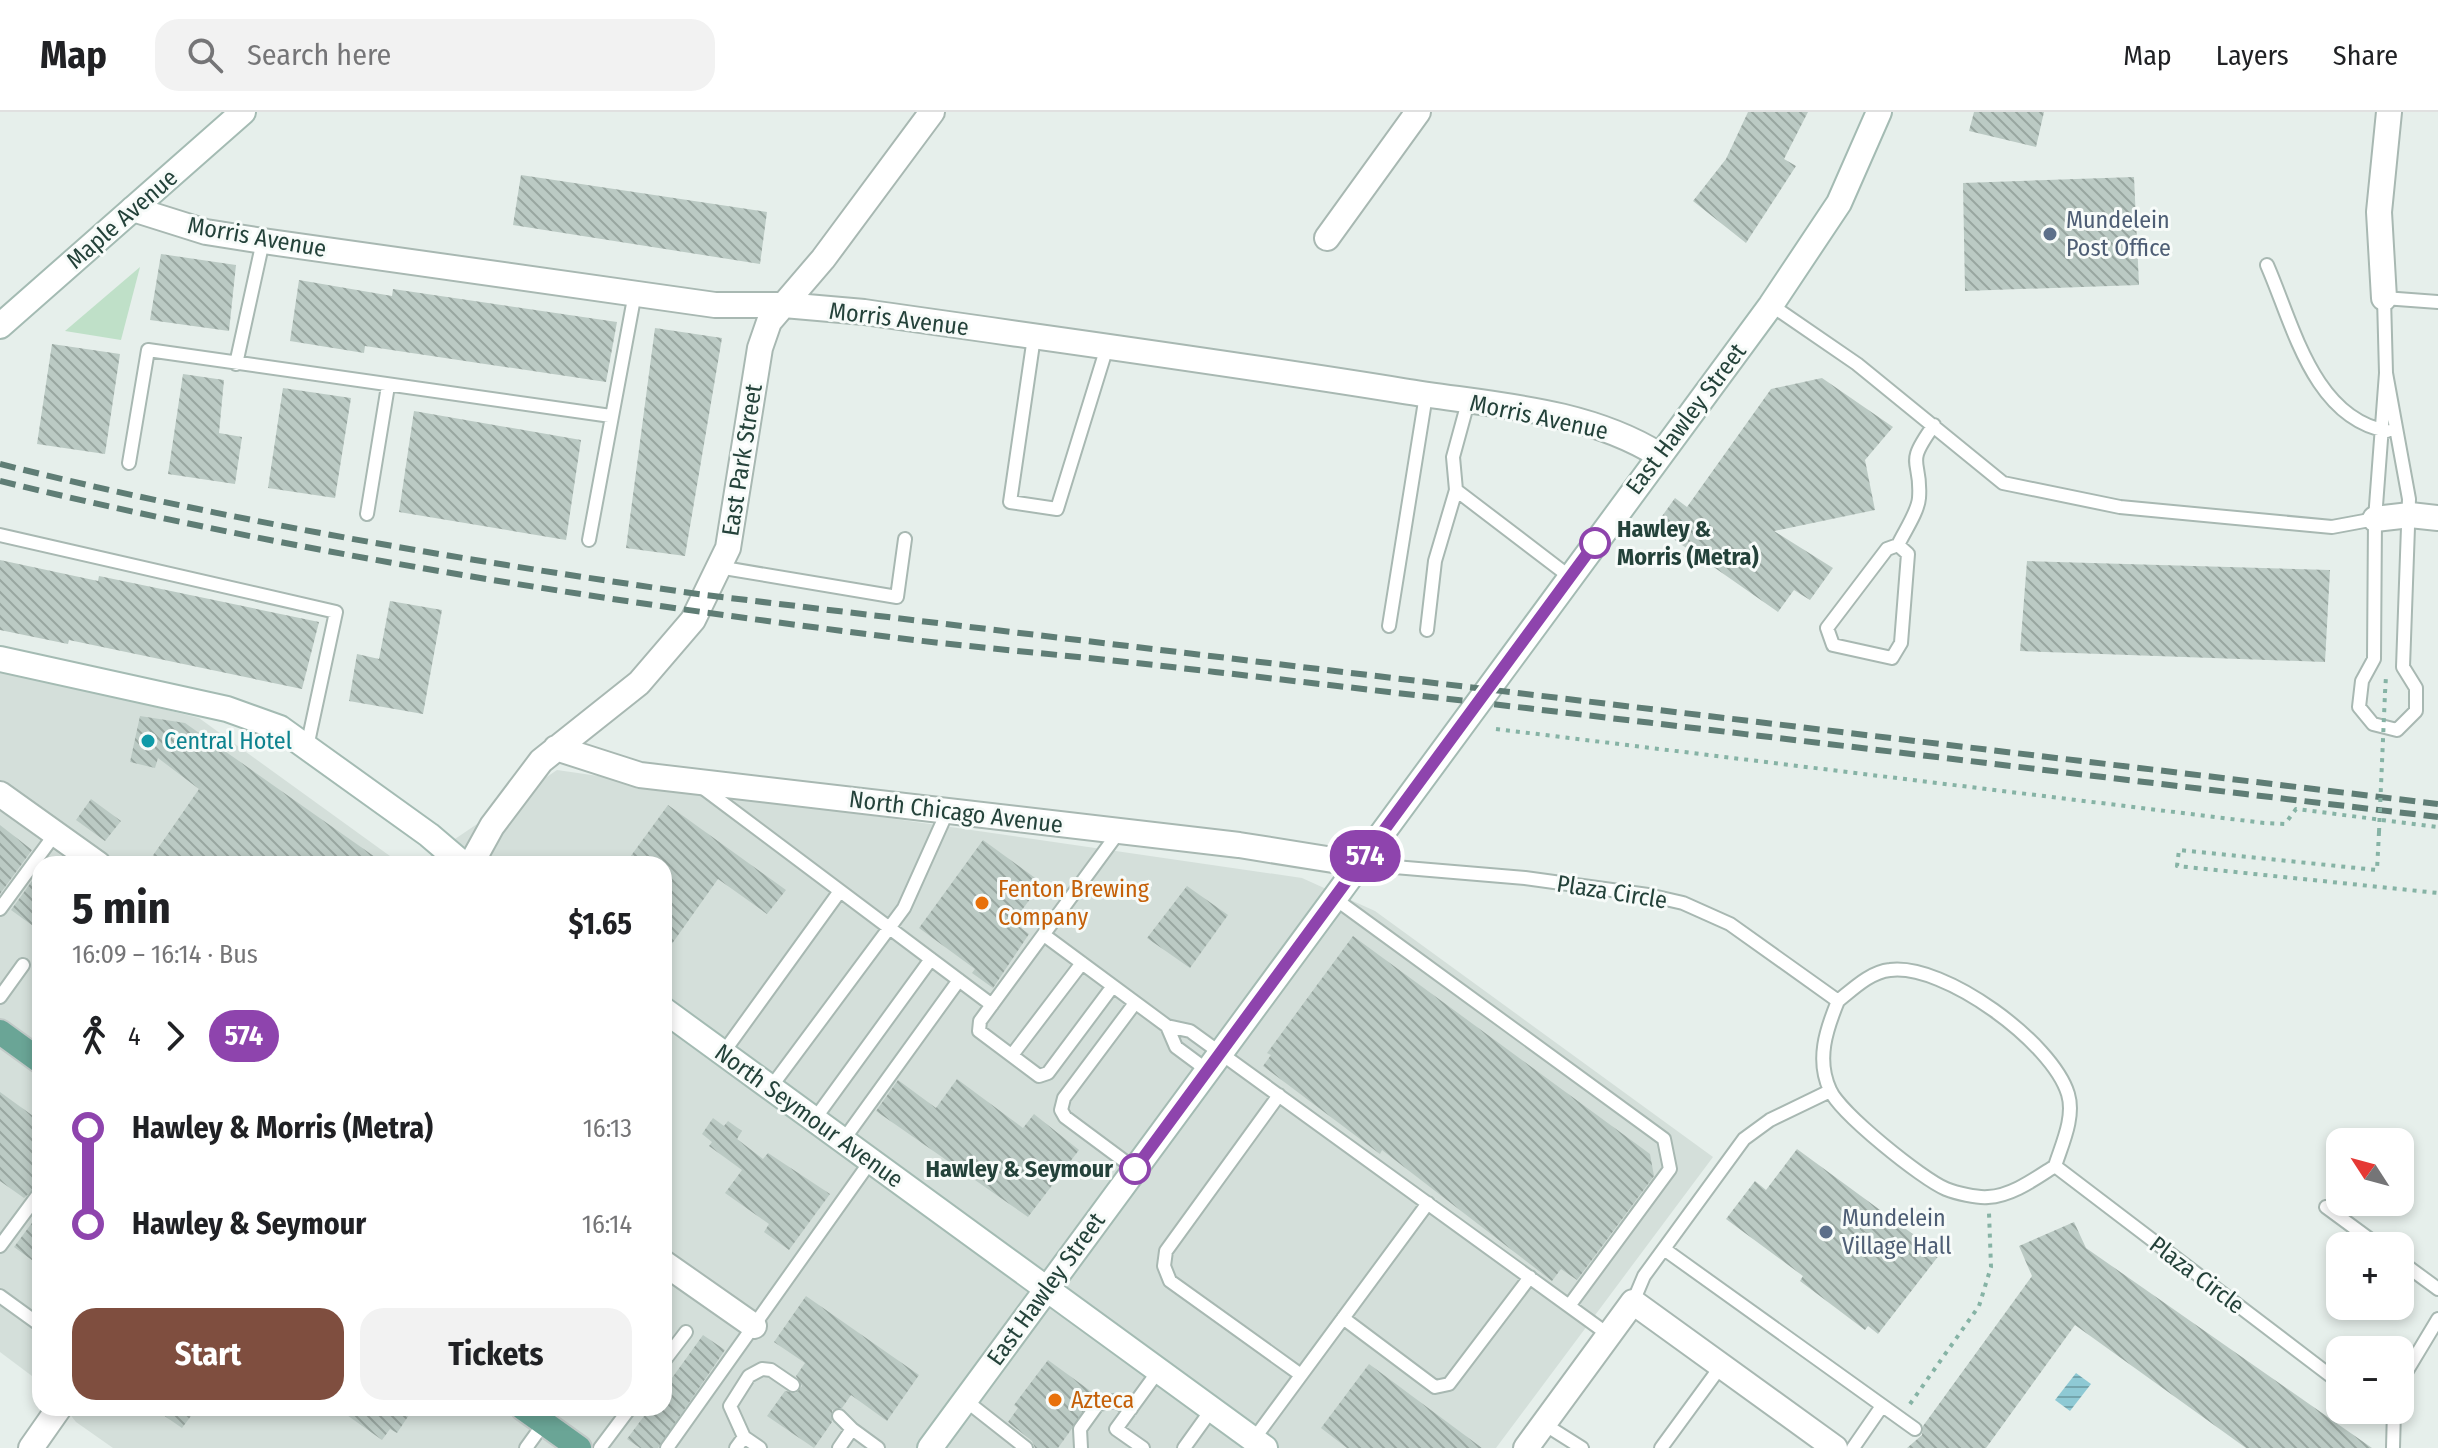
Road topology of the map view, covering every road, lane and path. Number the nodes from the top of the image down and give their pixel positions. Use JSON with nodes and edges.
{"nodes":[{"id":1,"x":243,"y":112,"type":"edge"},
{"id":2,"x":932,"y":112,"type":"edge"},
{"id":3,"x":1418,"y":112,"type":"edge"},
{"id":4,"x":1879,"y":112,"type":"edge"},
{"id":5,"x":2389,"y":112,"type":"edge"},
{"id":6,"x":133,"y":209,"type":"junction"},
{"id":7,"x":1327,"y":238,"type":"dead end"},
{"id":8,"x":263,"y":241,"type":"junction"},
{"id":9,"x":2267,"y":265,"type":"dead end"},
{"id":10,"x":635,"y":293,"type":"junction"},
{"id":11,"x":2384,"y":298,"type":"junction"},
{"id":12,"x":2438,"y":302,"type":"edge"},
{"id":13,"x":784,"y":305,"type":"junction"},
{"id":14,"x":1771,"y":305,"type":"junction"},
{"id":15,"x":0,"y":326,"type":"edge"},
{"id":16,"x":1034,"y":337,"type":"junction"},
{"id":17,"x":1107,"y":347,"type":"junction"},
{"id":18,"x":236,"y":364,"type":"junction"},
{"id":19,"x":2386,"y":373,"type":"junction"},
{"id":20,"x":388,"y":386,"type":"junction"},
{"id":21,"x":1426,"y":395,"type":"junction"},
{"id":22,"x":1468,"y":402,"type":"junction"},
{"id":23,"x":611,"y":416,"type":"junction"},
{"id":24,"x":1934,"y":425,"type":"junction"},
{"id":25,"x":2381,"y":430,"type":"junction"},
{"id":26,"x":2398,"y":433,"type":"junction"},
{"id":27,"x":1659,"y":455,"type":"junction"},
{"id":28,"x":129,"y":463,"type":"dead end"},
{"id":29,"x":1456,"y":490,"type":"junction"},
{"id":30,"x":367,"y":514,"type":"dead end"},
{"id":31,"x":2410,"y":515,"type":"junction"},
{"id":32,"x":2438,"y":518,"type":"edge"},
{"id":33,"x":2375,"y":519,"type":"junction"},
{"id":34,"x":0,"y":535,"type":"edge"},
{"id":35,"x":905,"y":539,"type":"dead end"},
{"id":36,"x":589,"y":540,"type":"dead end"},
{"id":37,"x":1898,"y":545,"type":"junction"},
{"id":38,"x":718,"y":567,"type":"junction"},
{"id":39,"x":1570,"y":577,"type":"junction"},
{"id":40,"x":1389,"y":626,"type":"dead end"},
{"id":41,"x":1427,"y":630,"type":"dead end"},
{"id":42,"x":0,"y":659,"type":"edge"},
{"id":43,"x":2385,"y":693,"type":"dead end"},
{"id":44,"x":1496,"y":729,"type":"dead end"},
{"id":45,"x":307,"y":747,"type":"junction"},
{"id":46,"x":556,"y":748,"type":"junction"},
{"id":47,"x":694,"y":781,"type":"junction"},
{"id":48,"x":0,"y":794,"type":"edge"},
{"id":49,"x":948,"y":810,"type":"junction"},
{"id":50,"x":2438,"y":827,"type":"edge"},
{"id":51,"x":1118,"y":833,"type":"junction"},
{"id":52,"x":55,"y":834,"type":"junction"},
{"id":53,"x":39,"y":856,"type":"edge"},
{"id":54,"x":87,"y":856,"type":"edge"},
{"id":55,"x":454,"y":856,"type":"edge"},
{"id":56,"x":475,"y":856,"type":"edge"},
{"id":57,"x":1358,"y":864,"type":"junction"},
{"id":58,"x":32,"y":865,"type":"edge"},
{"id":59,"x":840,"y":891,"type":"junction"},
{"id":60,"x":2438,"y":893,"type":"edge"},
{"id":61,"x":1334,"y":898,"type":"junction"},
{"id":62,"x":0,"y":909,"type":"edge"},
{"id":63,"x":889,"y":928,"type":"junction"},
{"id":64,"x":1044,"y":935,"type":"junction"},
{"id":65,"x":931,"y":959,"type":"junction"},
{"id":66,"x":1082,"y":963,"type":"junction"},
{"id":67,"x":23,"y":965,"type":"dead end"},
{"id":68,"x":959,"y":980,"type":"junction"},
{"id":69,"x":1113,"y":986,"type":"junction"},
{"id":70,"x":0,"y":997,"type":"edge"},
{"id":71,"x":1838,"y":1001,"type":"junction"},
{"id":72,"x":1135,"y":1003,"type":"junction"},
{"id":73,"x":992,"y":1005,"type":"junction"},
{"id":74,"x":672,"y":1016,"type":"edge"},
{"id":75,"x":1167,"y":1026,"type":"junction"},
{"id":76,"x":0,"y":1032,"type":"edge"},
{"id":77,"x":723,"y":1053,"type":"junction"},
{"id":78,"x":32,"y":1055,"type":"edge"},
{"id":79,"x":1012,"y":1055,"type":"junction"},
{"id":80,"x":1214,"y":1061,"type":"junction"},
{"id":81,"x":771,"y":1087,"type":"junction"},
{"id":82,"x":1830,"y":1091,"type":"junction"},
{"id":83,"x":1279,"y":1095,"type":"junction"},
{"id":84,"x":814,"y":1120,"type":"junction"},
{"id":85,"x":842,"y":1142,"type":"junction"},
{"id":86,"x":870,"y":1162,"type":"junction"},
{"id":87,"x":2055,"y":1166,"type":"junction"},
{"id":88,"x":1135,"y":1169,"type":"junction"},
{"id":89,"x":1988,"y":1197,"type":"junction"},
{"id":90,"x":32,"y":1203,"type":"edge"},
{"id":91,"x":1428,"y":1203,"type":"junction"},
{"id":92,"x":2338,"y":1216,"type":"edge"},
{"id":93,"x":2360,"y":1232,"type":"edge"},
{"id":94,"x":0,"y":1246,"type":"edge"},
{"id":95,"x":1664,"y":1249,"type":"junction"},
{"id":96,"x":672,"y":1269,"type":"edge"},
{"id":97,"x":2414,"y":1271,"type":"edge"},
{"id":98,"x":1530,"y":1277,"type":"junction"},
{"id":99,"x":1046,"y":1289,"type":"junction"},
{"id":100,"x":2438,"y":1289,"type":"edge"},
{"id":101,"x":0,"y":1296,"type":"edge"},
{"id":102,"x":1633,"y":1302,"type":"junction"},
{"id":103,"x":1569,"y":1306,"type":"junction"},
{"id":104,"x":1343,"y":1318,"type":"junction"},
{"id":105,"x":32,"y":1319,"type":"edge"},
{"id":106,"x":2438,"y":1319,"type":"edge"},
{"id":107,"x":754,"y":1326,"type":"junction"},
{"id":108,"x":686,"y":1332,"type":"dead end"},
{"id":109,"x":1609,"y":1335,"type":"junction"},
{"id":110,"x":672,"y":1350,"type":"edge"},
{"id":111,"x":2414,"y":1359,"type":"edge"},
{"id":112,"x":1721,"y":1366,"type":"junction"},
{"id":113,"x":1159,"y":1370,"type":"junction"},
{"id":114,"x":2326,"y":1372,"type":"edge"},
{"id":115,"x":1301,"y":1375,"type":"junction"},
{"id":116,"x":793,"y":1385,"type":"dead end"},
{"id":117,"x":965,"y":1400,"type":"junction"},
{"id":118,"x":1882,"y":1406,"type":"junction"},
{"id":119,"x":1131,"y":1409,"type":"junction"},
{"id":120,"x":1212,"y":1409,"type":"junction"},
{"id":121,"x":1906,"y":1409,"type":"dead end"},
{"id":122,"x":53,"y":1416,"type":"edge"},
{"id":123,"x":534,"y":1416,"type":"edge"},
{"id":124,"x":624,"y":1416,"type":"edge"},
{"id":125,"x":839,"y":1416,"type":"dead end"},
{"id":126,"x":544,"y":1423,"type":"junction"},
{"id":127,"x":1544,"y":1424,"type":"junction"},
{"id":128,"x":2394,"y":1424,"type":"edge"},
{"id":129,"x":852,"y":1429,"type":"junction"},
{"id":130,"x":1915,"y":1429,"type":"dead end"},
{"id":131,"x":740,"y":1443,"type":"edge"},
{"id":132,"x":1260,"y":1444,"type":"edge"},
{"id":133,"x":31,"y":1448,"type":"edge"},
{"id":134,"x":526,"y":1448,"type":"edge"},
{"id":135,"x":579,"y":1448,"type":"edge"},
{"id":136,"x":600,"y":1448,"type":"edge"},
{"id":137,"x":667,"y":1448,"type":"edge"},
{"id":138,"x":760,"y":1448,"type":"edge"},
{"id":139,"x":839,"y":1448,"type":"edge"},
{"id":140,"x":878,"y":1448,"type":"edge"},
{"id":141,"x":930,"y":1448,"type":"edge"},
{"id":142,"x":1026,"y":1448,"type":"edge"},
{"id":143,"x":1081,"y":1448,"type":"edge"},
{"id":144,"x":1143,"y":1448,"type":"edge"},
{"id":145,"x":1184,"y":1448,"type":"edge"},
{"id":146,"x":1526,"y":1448,"type":"edge"},
{"id":147,"x":1582,"y":1448,"type":"edge"},
{"id":148,"x":1661,"y":1448,"type":"edge"},
{"id":149,"x":1835,"y":1448,"type":"edge"},
{"id":150,"x":1853,"y":1448,"type":"edge"},
{"id":151,"x":2393,"y":1448,"type":"edge"}],
"edges":[{"from":1,"to":6,"type":"street","name":"Maple Avenue"},
{"from":2,"to":13,"type":"street","name":"East Park Street"},
{"from":3,"to":7,"type":"street"},
{"from":4,"to":14,"type":"street","name":"East Hawley Street"},
{"from":5,"to":11,"type":"street"},
{"from":6,"to":8,"type":"street","name":"Morris Avenue"},
{"from":6,"to":15,"type":"street","name":"Maple Avenue"},
{"from":8,"to":10,"type":"street","name":"Morris Avenue"},
{"from":8,"to":18,"type":"lane"},
{"from":9,"to":25,"type":"lane"},
{"from":10,"to":13,"type":"street","name":"Morris Avenue"},
{"from":10,"to":23,"type":"lane"},
{"from":11,"to":12,"type":"lane"},
{"from":11,"to":19,"type":"lane"},
{"from":13,"to":16,"type":"street","name":"Morris Avenue"},
{"from":13,"to":38,"type":"street","name":"East Park Street"},
{"from":14,"to":24,"type":"lane"},
{"from":14,"to":27,"type":"street","name":"East Hawley Street"},
{"from":16,"to":17,"type":"street","name":"Morris Avenue"},
{"from":16,"to":17,"type":"lane"},
{"from":17,"to":21,"type":"street","name":"Morris Avenue"},
{"from":18,"to":20,"type":"lane"},
{"from":18,"to":28,"type":"lane"},
{"from":19,"to":25,"type":"lane"},
{"from":19,"to":26,"type":"lane"},
{"from":20,"to":23,"type":"lane"},
{"from":20,"to":30,"type":"lane"},
{"from":21,"to":22,"type":"street","name":"Morris Avenue"},
{"from":21,"to":40,"type":"lane"},
{"from":22,"to":27,"type":"street","name":"Morris Avenue"},
{"from":22,"to":29,"type":"lane"},
{"from":23,"to":36,"type":"lane"},
{"from":24,"to":33,"type":"lane"},
{"from":24,"to":37,"type":"lane"},
{"from":25,"to":26,"type":"lane"},
{"from":25,"to":33,"type":"lane"},
{"from":26,"to":31,"type":"lane"},
{"from":27,"to":39,"type":"street","name":"East Hawley Street"},
{"from":29,"to":39,"type":"lane"},
{"from":29,"to":41,"type":"lane"},
{"from":31,"to":32,"type":"street"},
{"from":31,"to":33,"type":"street"},
{"from":31,"to":33,"type":"lane"},
{"from":34,"to":45,"type":"lane"},
{"from":35,"to":38,"type":"lane"},
{"from":37,"to":37,"type":"lane"},
{"from":38,"to":46,"type":"street","name":"East Park Street"},
{"from":39,"to":57,"type":"street","name":"East Hawley Street"},
{"from":42,"to":45,"type":"street"},
{"from":43,"to":60,"type":"path","bridge":true},
{"from":44,"to":50,"type":"path"},
{"from":45,"to":55,"type":"street"},
{"from":46,"to":47,"type":"street","name":"North Chicago Avenue"},
{"from":46,"to":56,"type":"street","name":"East Park Street"},
{"from":47,"to":49,"type":"street","name":"North Chicago Avenue"},
{"from":47,"to":59,"type":"lane"},
{"from":48,"to":52,"type":"street"},
{"from":49,"to":51,"type":"street","name":"North Chicago Avenue"},
{"from":49,"to":63,"type":"lane"},
{"from":51,"to":57,"type":"street","name":"North Chicago Avenue"},
{"from":51,"to":64,"type":"lane"},
{"from":52,"to":53,"type":"lane"},
{"from":52,"to":54,"type":"street"},
{"from":57,"to":61,"type":"street","name":"East Hawley Street"},
{"from":57,"to":71,"type":"lane","name":"Plaza Circle"},
{"from":58,"to":62,"type":"lane"},
{"from":59,"to":63,"type":"lane"},
{"from":59,"to":77,"type":"lane"},
{"from":61,"to":80,"type":"street","name":"East Hawley Street"},
{"from":61,"to":103,"type":"lane"},
{"from":63,"to":65,"type":"lane"},
{"from":63,"to":81,"type":"lane"},
{"from":64,"to":66,"type":"lane"},
{"from":64,"to":73,"type":"lane"},
{"from":65,"to":68,"type":"lane"},
{"from":65,"to":84,"type":"lane"},
{"from":66,"to":69,"type":"lane"},
{"from":66,"to":79,"type":"lane"},
{"from":67,"to":70,"type":"lane"},
{"from":68,"to":73,"type":"lane"},
{"from":68,"to":85,"type":"lane"},
{"from":69,"to":72,"type":"lane"},
{"from":69,"to":79,"type":"lane"},
{"from":71,"to":82,"type":"lane"},
{"from":71,"to":87,"type":"lane"},
{"from":72,"to":75,"type":"lane"},
{"from":72,"to":88,"type":"lane"},
{"from":73,"to":79,"type":"lane"},
{"from":74,"to":77,"type":"street","name":"North Seymour Avenue"},
{"from":75,"to":80,"type":"lane"},
{"from":75,"to":80,"type":"lane"},
{"from":76,"to":78,"type":"main road"},
{"from":77,"to":81,"type":"street","name":"North Seymour Avenue"},
{"from":80,"to":83,"type":"lane"},
{"from":80,"to":88,"type":"street","name":"East Hawley Street"},
{"from":81,"to":84,"type":"street","name":"North Seymour Avenue"},
{"from":82,"to":89,"type":"lane"},
{"from":82,"to":95,"type":"lane"},
{"from":83,"to":91,"type":"lane"},
{"from":83,"to":115,"type":"lane"},
{"from":84,"to":85,"type":"street","name":"North Seymour Avenue"},
{"from":85,"to":86,"type":"street","name":"North Seymour Avenue"},
{"from":86,"to":99,"type":"street","name":"North Seymour Avenue"},
{"from":86,"to":107,"type":"lane"},
{"from":87,"to":89,"type":"lane"},
{"from":87,"to":114,"type":"lane","name":"Plaza Circle"},
{"from":88,"to":99,"type":"street","name":"East Hawley Street"},
{"from":89,"to":121,"type":"path"},
{"from":90,"to":94,"type":"lane"},
{"from":91,"to":98,"type":"lane"},
{"from":91,"to":104,"type":"lane"},
{"from":92,"to":93,"type":"lane"},
{"from":95,"to":102,"type":"lane"},
{"from":95,"to":118,"type":"lane"},
{"from":96,"to":107,"type":"street"},
{"from":97,"to":100,"type":"lane"},
{"from":98,"to":103,"type":"lane"},
{"from":98,"to":104,"type":"lane"},
{"from":99,"to":113,"type":"street","name":"North Seymour Avenue"},
{"from":99,"to":117,"type":"street","name":"East Hawley Street"},
{"from":101,"to":105,"type":"lane"},
{"from":102,"to":109,"type":"street"},
{"from":102,"to":112,"type":"street"},
{"from":103,"to":109,"type":"lane"},
{"from":104,"to":115,"type":"lane"},
{"from":106,"to":111,"type":"lane"},
{"from":107,"to":137,"type":"lane"},
{"from":108,"to":110,"type":"lane"},
{"from":109,"to":127,"type":"street"},
{"from":112,"to":148,"type":"lane"},
{"from":112,"to":149,"type":"street"},
{"from":113,"to":119,"type":"lane"},
{"from":113,"to":120,"type":"street","name":"North Seymour Avenue"},
{"from":115,"to":132,"type":"lane"},
{"from":116,"to":131,"type":"lane"},
{"from":117,"to":141,"type":"street","name":"East Hawley Street"},
{"from":117,"to":142,"type":"lane"},
{"from":118,"to":130,"type":"lane"},
{"from":118,"to":150,"type":"lane"},
{"from":119,"to":143,"type":"lane"},
{"from":119,"to":144,"type":"lane"},
{"from":120,"to":132,"type":"street","name":"North Seymour Avenue"},
{"from":120,"to":145,"type":"lane"},
{"from":122,"to":133,"type":"street"},
{"from":123,"to":126,"type":"main road"},
{"from":124,"to":136,"type":"lane"},
{"from":125,"to":129,"type":"lane"},
{"from":126,"to":134,"type":"lane"},
{"from":126,"to":135,"type":"main road"},
{"from":127,"to":146,"type":"street"},
{"from":127,"to":147,"type":"lane"},
{"from":128,"to":151,"type":"lane"},
{"from":129,"to":139,"type":"lane"},
{"from":129,"to":140,"type":"lane"},
{"from":131,"to":138,"type":"lane"}]}
